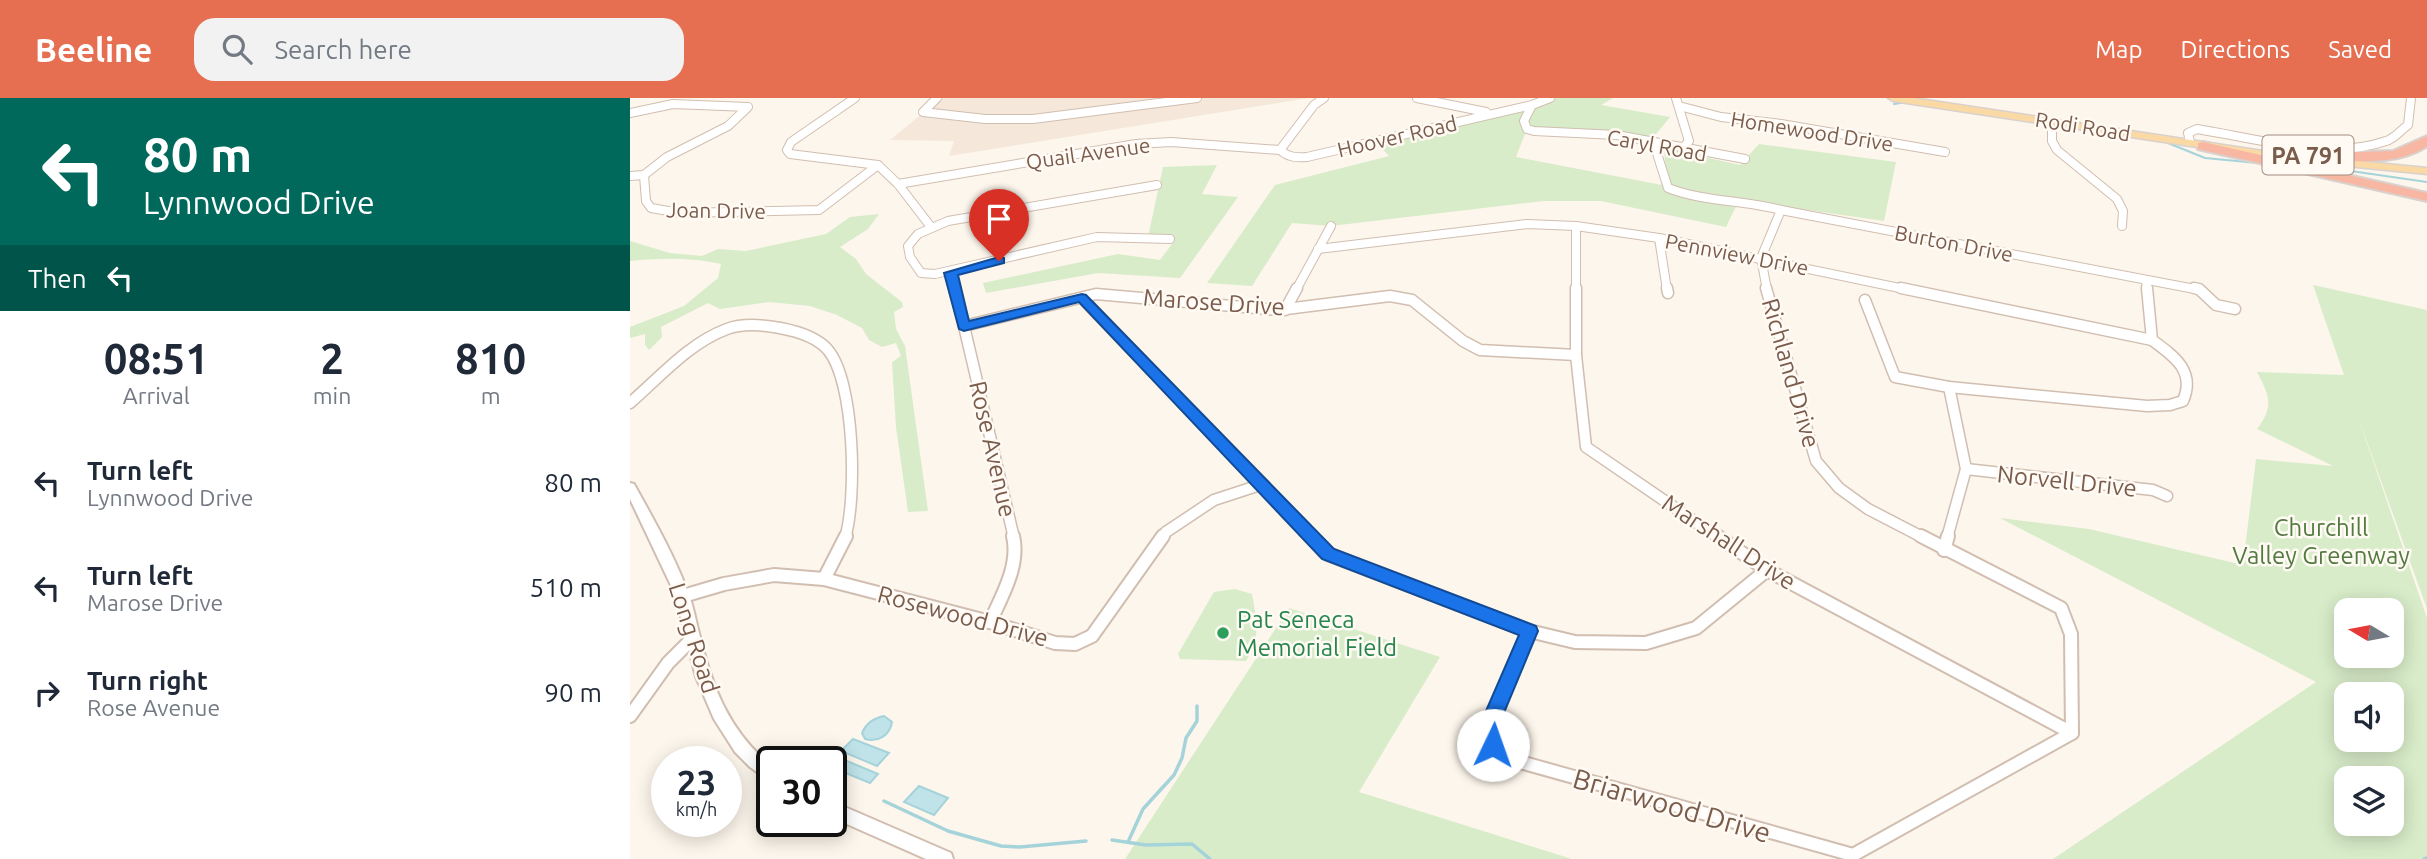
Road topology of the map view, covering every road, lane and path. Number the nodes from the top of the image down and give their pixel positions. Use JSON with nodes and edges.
{"nodes":[{"id":1,"x":757,"y":98,"type":"edge"},
{"id":2,"x":855,"y":98,"type":"edge"},
{"id":3,"x":937,"y":98,"type":"edge"},
{"id":4,"x":1197,"y":98,"type":"edge"},
{"id":5,"x":1324,"y":98,"type":"edge"},
{"id":6,"x":1417,"y":98,"type":"edge"},
{"id":7,"x":1550,"y":98,"type":"edge"},
{"id":8,"x":1893,"y":98,"type":"edge"},
{"id":9,"x":2411,"y":98,"type":"edge"},
{"id":10,"x":1678,"y":102,"type":"edge"},
{"id":11,"x":1532,"y":106,"type":"junction"},
{"id":12,"x":748,"y":107,"type":"junction"},
{"id":13,"x":630,"y":113,"type":"edge"},
{"id":14,"x":1492,"y":113,"type":"junction"},
{"id":15,"x":2052,"y":122,"type":"junction"},
{"id":16,"x":2427,"y":140,"type":"edge"},
{"id":17,"x":1654,"y":144,"type":"junction"},
{"id":18,"x":2196,"y":144,"type":"junction"},
{"id":19,"x":1683,"y":148,"type":"junction"},
{"id":20,"x":1945,"y":152,"type":"dead end"},
{"id":21,"x":1282,"y":153,"type":"junction"},
{"id":22,"x":2328,"y":157,"type":"junction"},
{"id":23,"x":1745,"y":159,"type":"dead end"},
{"id":24,"x":878,"y":165,"type":"junction"},
{"id":25,"x":2427,"y":166,"type":"edge"},
{"id":26,"x":2427,"y":171,"type":"edge"},
{"id":27,"x":644,"y":175,"type":"junction"},
{"id":28,"x":630,"y":176,"type":"edge"},
{"id":29,"x":898,"y":184,"type":"junction"},
{"id":30,"x":1157,"y":185,"type":"dead end"},
{"id":31,"x":2427,"y":197,"type":"edge"},
{"id":32,"x":1781,"y":209,"type":"junction"},
{"id":33,"x":1331,"y":226,"type":"dead end"},
{"id":34,"x":1576,"y":226,"type":"junction"},
{"id":35,"x":2122,"y":226,"type":"dead end"},
{"id":36,"x":931,"y":227,"type":"junction"},
{"id":37,"x":1659,"y":238,"type":"junction"},
{"id":38,"x":1170,"y":239,"type":"dead end"},
{"id":39,"x":1318,"y":249,"type":"junction"},
{"id":40,"x":1761,"y":258,"type":"junction"},
{"id":41,"x":951,"y":273,"type":"junction"},
{"id":42,"x":2146,"y":280,"type":"junction"},
{"id":43,"x":1668,"y":293,"type":"dead end"},
{"id":44,"x":1082,"y":298,"type":"junction"},
{"id":45,"x":1866,"y":300,"type":"dead end"},
{"id":46,"x":2235,"y":309,"type":"dead end"},
{"id":47,"x":1285,"y":310,"type":"junction"},
{"id":48,"x":964,"y":326,"type":"junction"},
{"id":49,"x":2152,"y":340,"type":"junction"},
{"id":50,"x":1576,"y":355,"type":"junction"},
{"id":51,"x":1949,"y":387,"type":"junction"},
{"id":52,"x":630,"y":403,"type":"edge"},
{"id":53,"x":1966,"y":470,"type":"junction"},
{"id":54,"x":1263,"y":484,"type":"junction"},
{"id":55,"x":630,"y":488,"type":"edge"},
{"id":56,"x":2167,"y":496,"type":"dead end"},
{"id":57,"x":1944,"y":550,"type":"junction"},
{"id":58,"x":1767,"y":570,"type":"junction"},
{"id":59,"x":824,"y":579,"type":"junction"},
{"id":60,"x":683,"y":596,"type":"junction"},
{"id":61,"x":990,"y":622,"type":"junction"},
{"id":62,"x":1529,"y":631,"type":"junction"},
{"id":63,"x":692,"y":638,"type":"junction"},
{"id":64,"x":630,"y":716,"type":"edge"},
{"id":65,"x":2072,"y":733,"type":"junction"},
{"id":66,"x":756,"y":764,"type":"edge"},
{"id":67,"x":847,"y":816,"type":"edge"},
{"id":68,"x":945,"y":859,"type":"edge"}],
"edges":[{"from":1,"to":12,"type":"street","name":"Joan Drive"},
{"from":2,"to":24,"type":"street"},
{"from":3,"to":4,"type":"street"},
{"from":5,"to":21,"type":"street"},
{"from":6,"to":14,"type":"street"},
{"from":7,"to":11,"type":"street","name":"Hoover Road"},
{"from":8,"to":15,"type":"main road","name":"Rodi Road","number":"PA 791"},
{"from":9,"to":18,"type":"street"},
{"from":10,"to":19,"type":"street"},
{"from":10,"to":20,"type":"street","name":"Homewood Drive"},
{"from":11,"to":14,"type":"street","name":"Hoover Road"},
{"from":11,"to":17,"type":"street","name":"Caryl Road"},
{"from":12,"to":13,"type":"street"},
{"from":12,"to":27,"type":"street","name":"Joan Drive"},
{"from":14,"to":21,"type":"street","name":"Hoover Road"},
{"from":15,"to":18,"type":"main road","name":"Rodi Road","number":"PA 791"},
{"from":15,"to":35,"type":"street"},
{"from":16,"to":22,"type":"highway"},
{"from":17,"to":19,"type":"street","name":"Caryl Road"},
{"from":17,"to":32,"type":"street","name":"Burton Drive"},
{"from":18,"to":22,"type":"main road","name":"Rodi Road","number":"PA 791"},
{"from":18,"to":26,"type":"main road","name":"Rodi Road","number":"PA 791"},
{"from":18,"to":31,"type":"highway"},
{"from":19,"to":23,"type":"street","name":"Caryl Road"},
{"from":21,"to":29,"type":"street","name":"Quail Avenue"},
{"from":22,"to":25,"type":"main road","name":"Rodi Road","number":"PA 791"},
{"from":24,"to":27,"type":"street","name":"Joan Drive"},
{"from":24,"to":29,"type":"street"},
{"from":27,"to":28,"type":"street"},
{"from":29,"to":36,"type":"street"},
{"from":30,"to":36,"type":"street"},
{"from":32,"to":40,"type":"street"},
{"from":32,"to":42,"type":"street","name":"Burton Drive"},
{"from":33,"to":39,"type":"street"},
{"from":34,"to":37,"type":"street","name":"Pennview Drive"},
{"from":34,"to":39,"type":"street","name":"Pennview Drive"},
{"from":34,"to":50,"type":"street","name":"Marshall Drive"},
{"from":36,"to":41,"type":"street"},
{"from":37,"to":40,"type":"street","name":"Pennview Drive"},
{"from":37,"to":43,"type":"street"},
{"from":38,"to":41,"type":"street"},
{"from":39,"to":47,"type":"street"},
{"from":40,"to":49,"type":"street","name":"Pennview Drive"},
{"from":40,"to":57,"type":"street","name":"Richland Drive"},
{"from":41,"to":48,"type":"street","name":"Rose Avenue"},
{"from":42,"to":46,"type":"street","name":"Burton Drive"},
{"from":42,"to":49,"type":"street"},
{"from":44,"to":47,"type":"street","name":"Marose Drive"},
{"from":44,"to":48,"type":"street","name":"Marose Drive"},
{"from":44,"to":54,"type":"street"},
{"from":45,"to":51,"type":"street"},
{"from":47,"to":50,"type":"street","name":"Marose Drive"},
{"from":48,"to":61,"type":"street","name":"Rose Avenue"},
{"from":49,"to":51,"type":"street"},
{"from":50,"to":58,"type":"street","name":"Marshall Drive"},
{"from":51,"to":53,"type":"street"},
{"from":52,"to":59,"type":"street"},
{"from":53,"to":56,"type":"street","name":"Norvell Drive"},
{"from":53,"to":57,"type":"street"},
{"from":54,"to":61,"type":"street","name":"Rosewood Drive"},
{"from":54,"to":62,"type":"street"},
{"from":55,"to":60,"type":"street","name":"Long Road"},
{"from":57,"to":65,"type":"street","name":"Richland Drive"},
{"from":58,"to":62,"type":"street"},
{"from":58,"to":65,"type":"street","name":"Marshall Drive"},
{"from":59,"to":60,"type":"street","name":"Rosewood Drive"},
{"from":59,"to":61,"type":"street","name":"Rosewood Drive"},
{"from":60,"to":63,"type":"street","name":"Long Road"},
{"from":62,"to":65,"type":"street","name":"Briarwood Drive"},
{"from":63,"to":64,"type":"street"},
{"from":63,"to":66,"type":"street","name":"Long Road"},
{"from":67,"to":68,"type":"street"}]}
